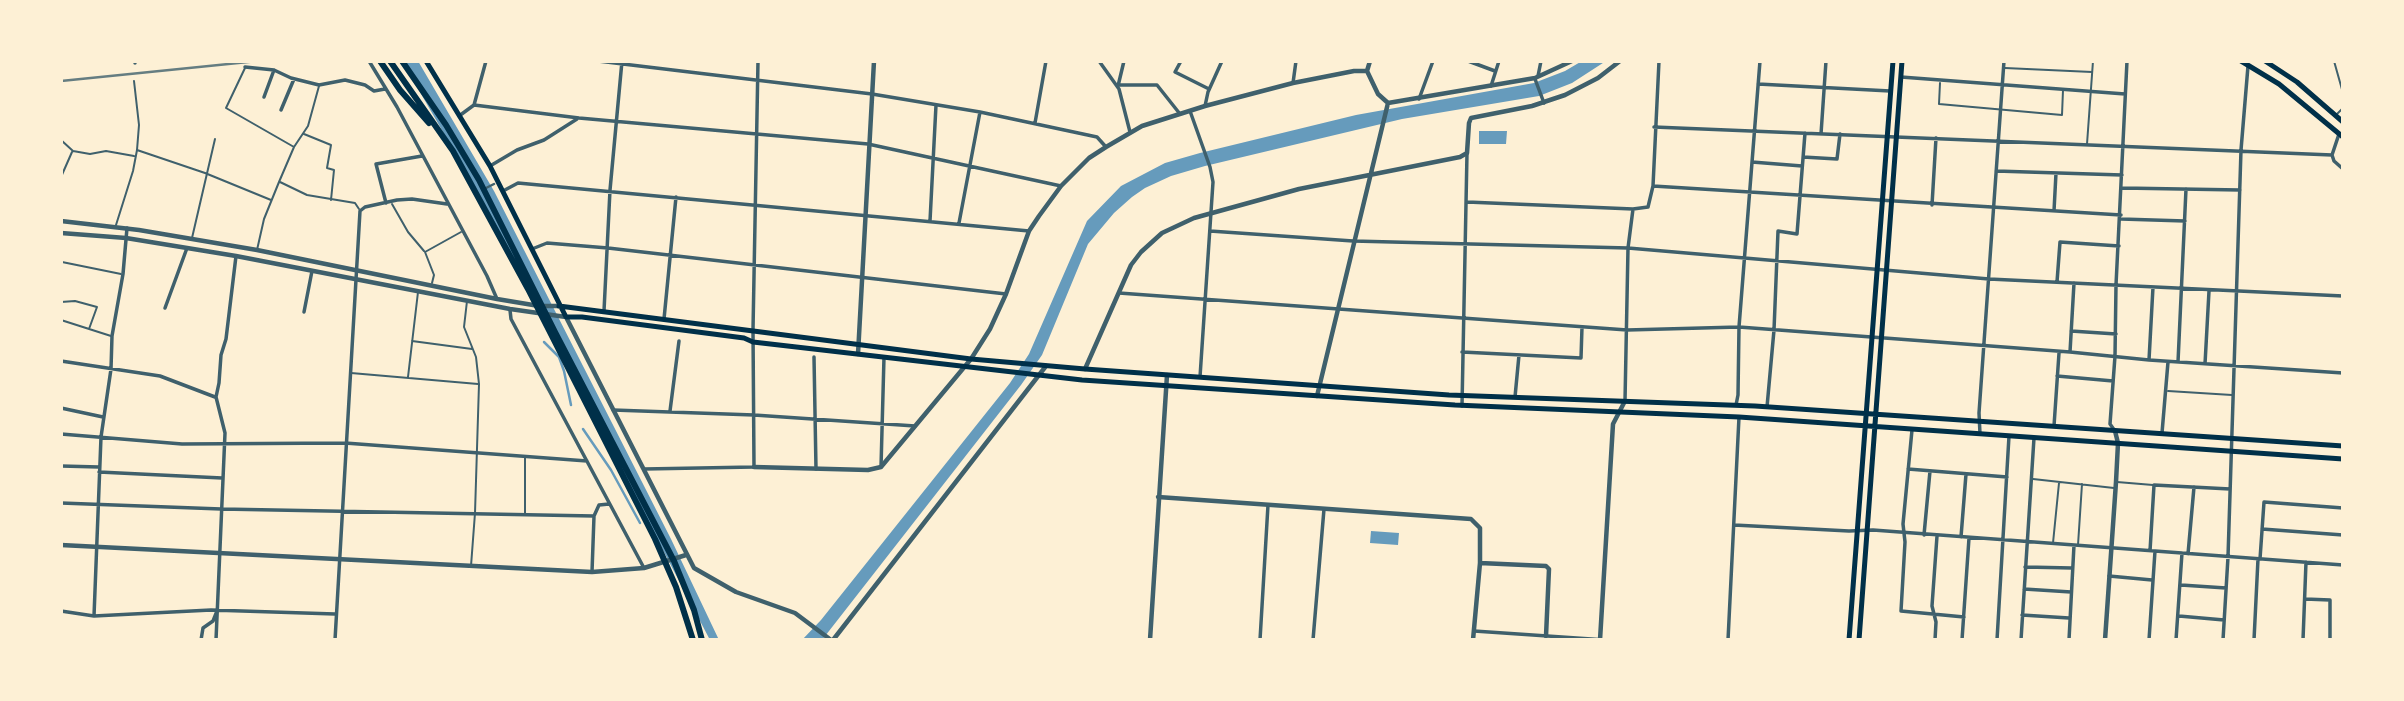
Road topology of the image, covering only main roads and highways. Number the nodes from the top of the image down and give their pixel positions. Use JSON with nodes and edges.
{"nodes":[{"id":1,"x":380,"y":61,"type":"edge"},
{"id":2,"x":390,"y":61,"type":"edge"},
{"id":3,"x":402,"y":61,"type":"edge"},
{"id":4,"x":425,"y":61,"type":"edge"},
{"id":5,"x":1893,"y":61,"type":"edge"},
{"id":6,"x":1902,"y":61,"type":"edge"},
{"id":7,"x":2241,"y":61,"type":"edge"},
{"id":8,"x":2265,"y":61,"type":"edge"},
{"id":9,"x":2249,"y":63,"type":"edge"},
{"id":10,"x":2343,"y":122,"type":"edge"},
{"id":11,"x":2341,"y":136,"type":"edge"},
{"id":12,"x":453,"y":151,"type":"junction"},
{"id":13,"x":559,"y":306,"type":"junction"},
{"id":14,"x":1866,"y":414,"type":"junction"},
{"id":15,"x":1876,"y":414,"type":"junction"},
{"id":16,"x":1865,"y":426,"type":"junction"},
{"id":17,"x":1875,"y":427,"type":"junction"},
{"id":18,"x":2343,"y":446,"type":"edge"},
{"id":19,"x":2343,"y":459,"type":"edge"},
{"id":20,"x":692,"y":640,"type":"edge"},
{"id":21,"x":702,"y":640,"type":"edge"},
{"id":22,"x":1849,"y":640,"type":"edge"},
{"id":23,"x":1859,"y":640,"type":"edge"}],
"edges":[{"from":1,"to":12,"type":"highway"},
{"from":2,"to":12,"type":"highway"},
{"from":3,"to":21,"type":"highway"},
{"from":4,"to":13,"type":"main road"},
{"from":5,"to":14,"type":"main road"},
{"from":6,"to":15,"type":"main road"},
{"from":7,"to":9,"type":"main road"},
{"from":8,"to":10,"type":"main road"},
{"from":9,"to":11,"type":"main road"},
{"from":12,"to":20,"type":"highway"},
{"from":13,"to":14,"type":"main road"},
{"from":13,"to":16,"type":"main road"},
{"from":14,"to":15,"type":"main road"},
{"from":14,"to":16,"type":"main road"},
{"from":15,"to":17,"type":"main road"},
{"from":15,"to":18,"type":"main road"},
{"from":16,"to":17,"type":"main road"},
{"from":16,"to":22,"type":"main road"},
{"from":17,"to":19,"type":"main road"},
{"from":17,"to":23,"type":"main road"}]}
